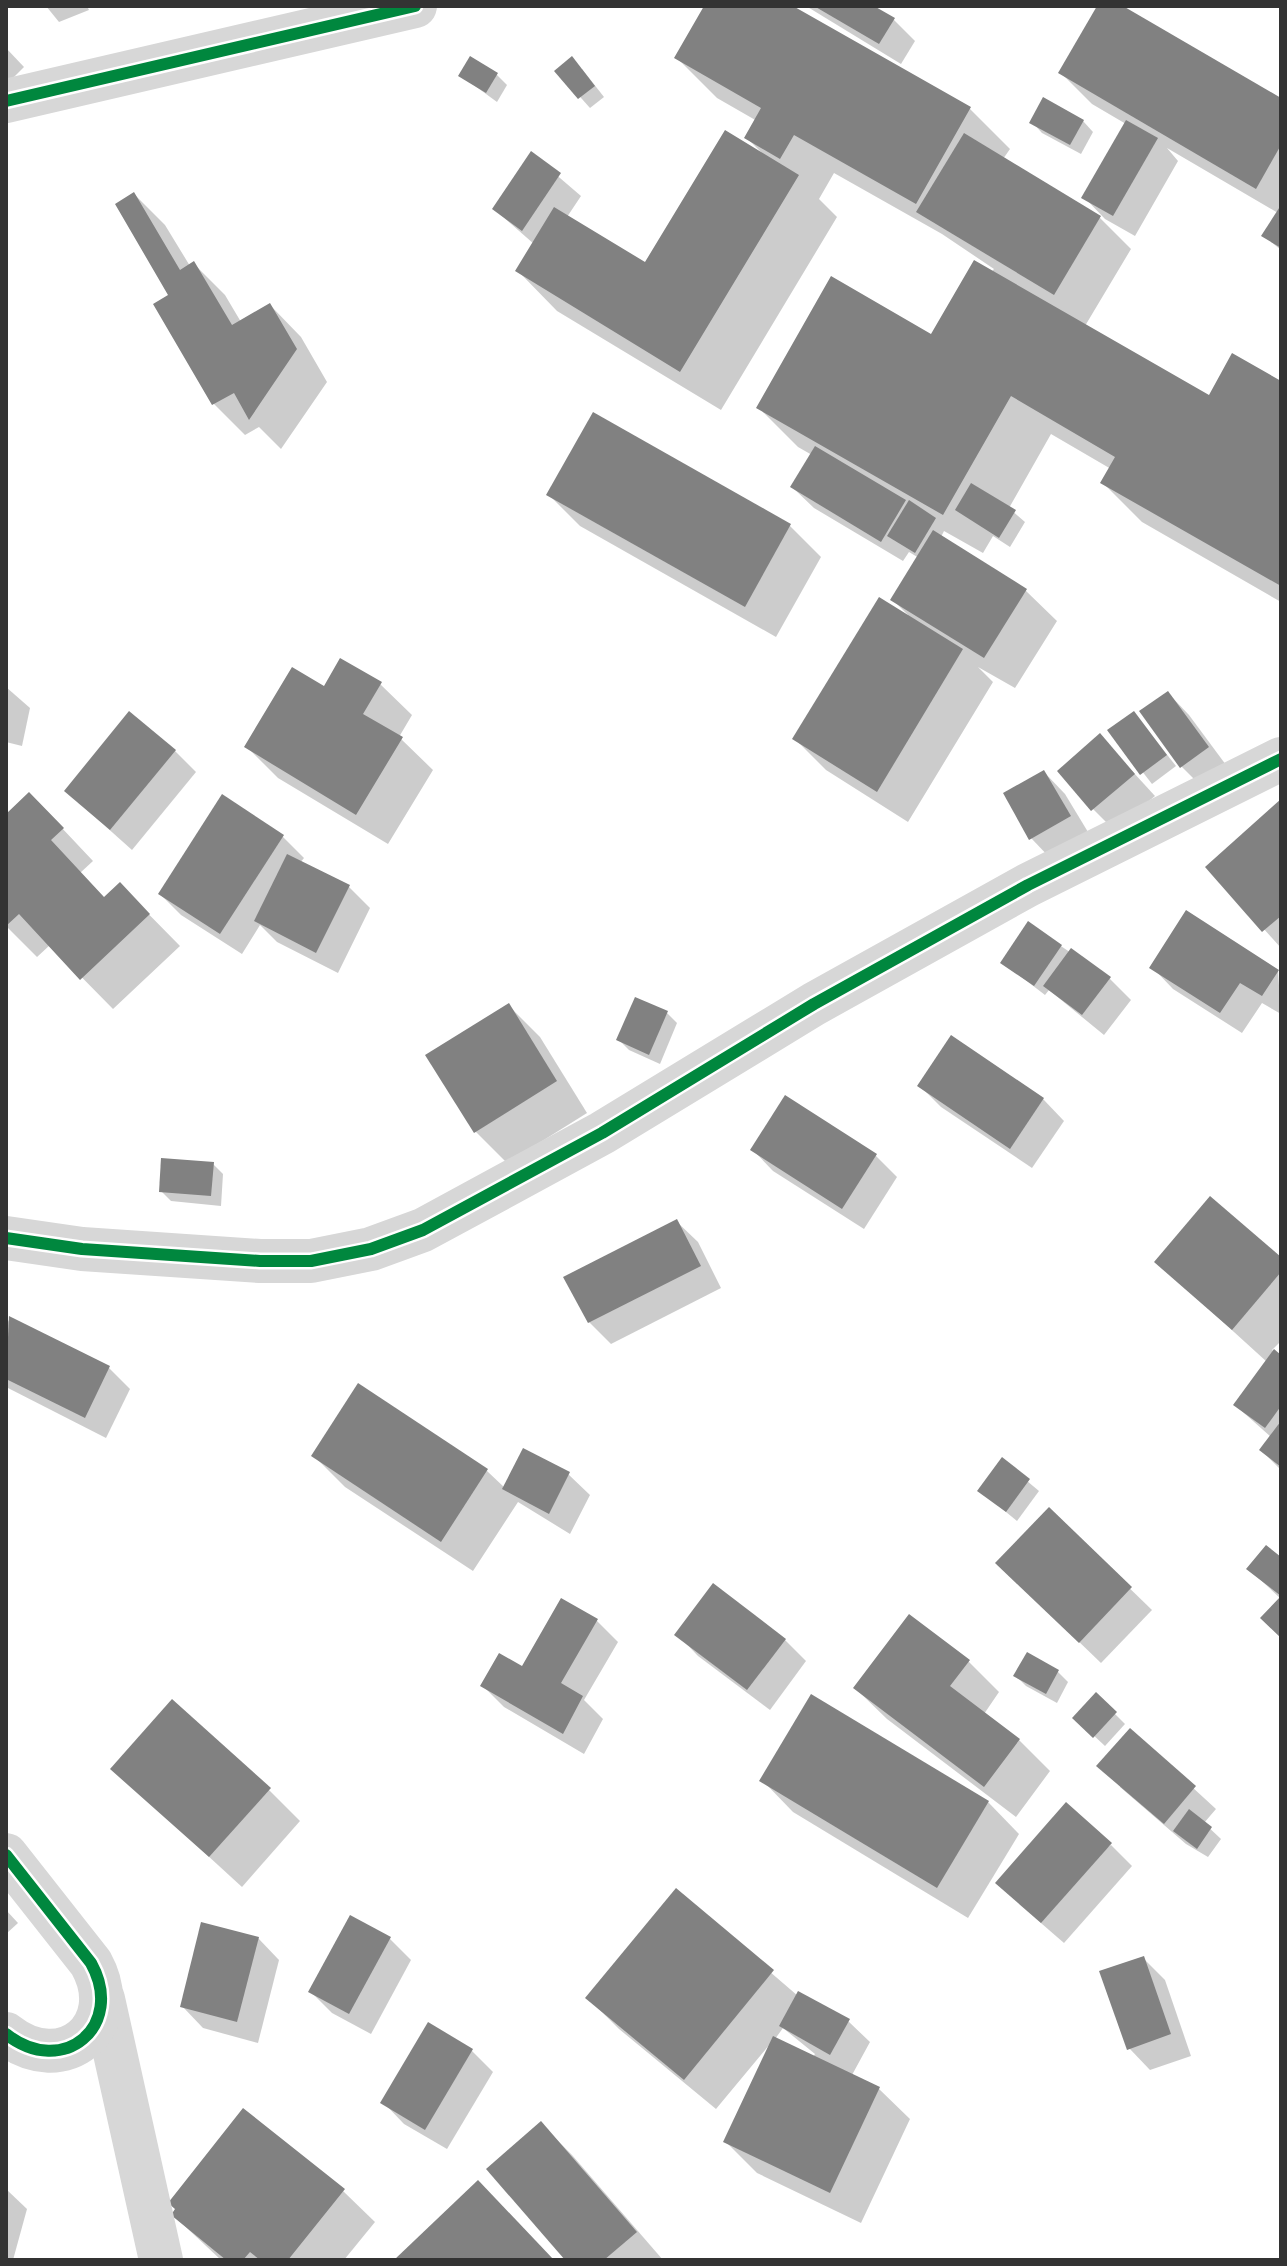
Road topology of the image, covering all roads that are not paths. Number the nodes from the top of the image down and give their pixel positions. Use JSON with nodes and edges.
{"nodes":[{"id":1,"x":415,"y":6,"type":"edge"},
{"id":2,"x":6,"y":101,"type":"edge"},
{"id":3,"x":1281,"y":759,"type":"edge"},
{"id":4,"x":6,"y":1238,"type":"edge"},
{"id":5,"x":6,"y":1855,"type":"edge"},
{"id":6,"x":103,"y":1999,"type":"junction"},
{"id":7,"x":6,"y":2034,"type":"edge"},
{"id":8,"x":161,"y":2260,"type":"edge"}],
"edges":[{"from":1,"to":2,"type":"street"},
{"from":3,"to":4,"type":"street"},
{"from":5,"to":6,"type":"street"},
{"from":6,"to":7,"type":"street"},
{"from":6,"to":8,"type":"street"}]}
